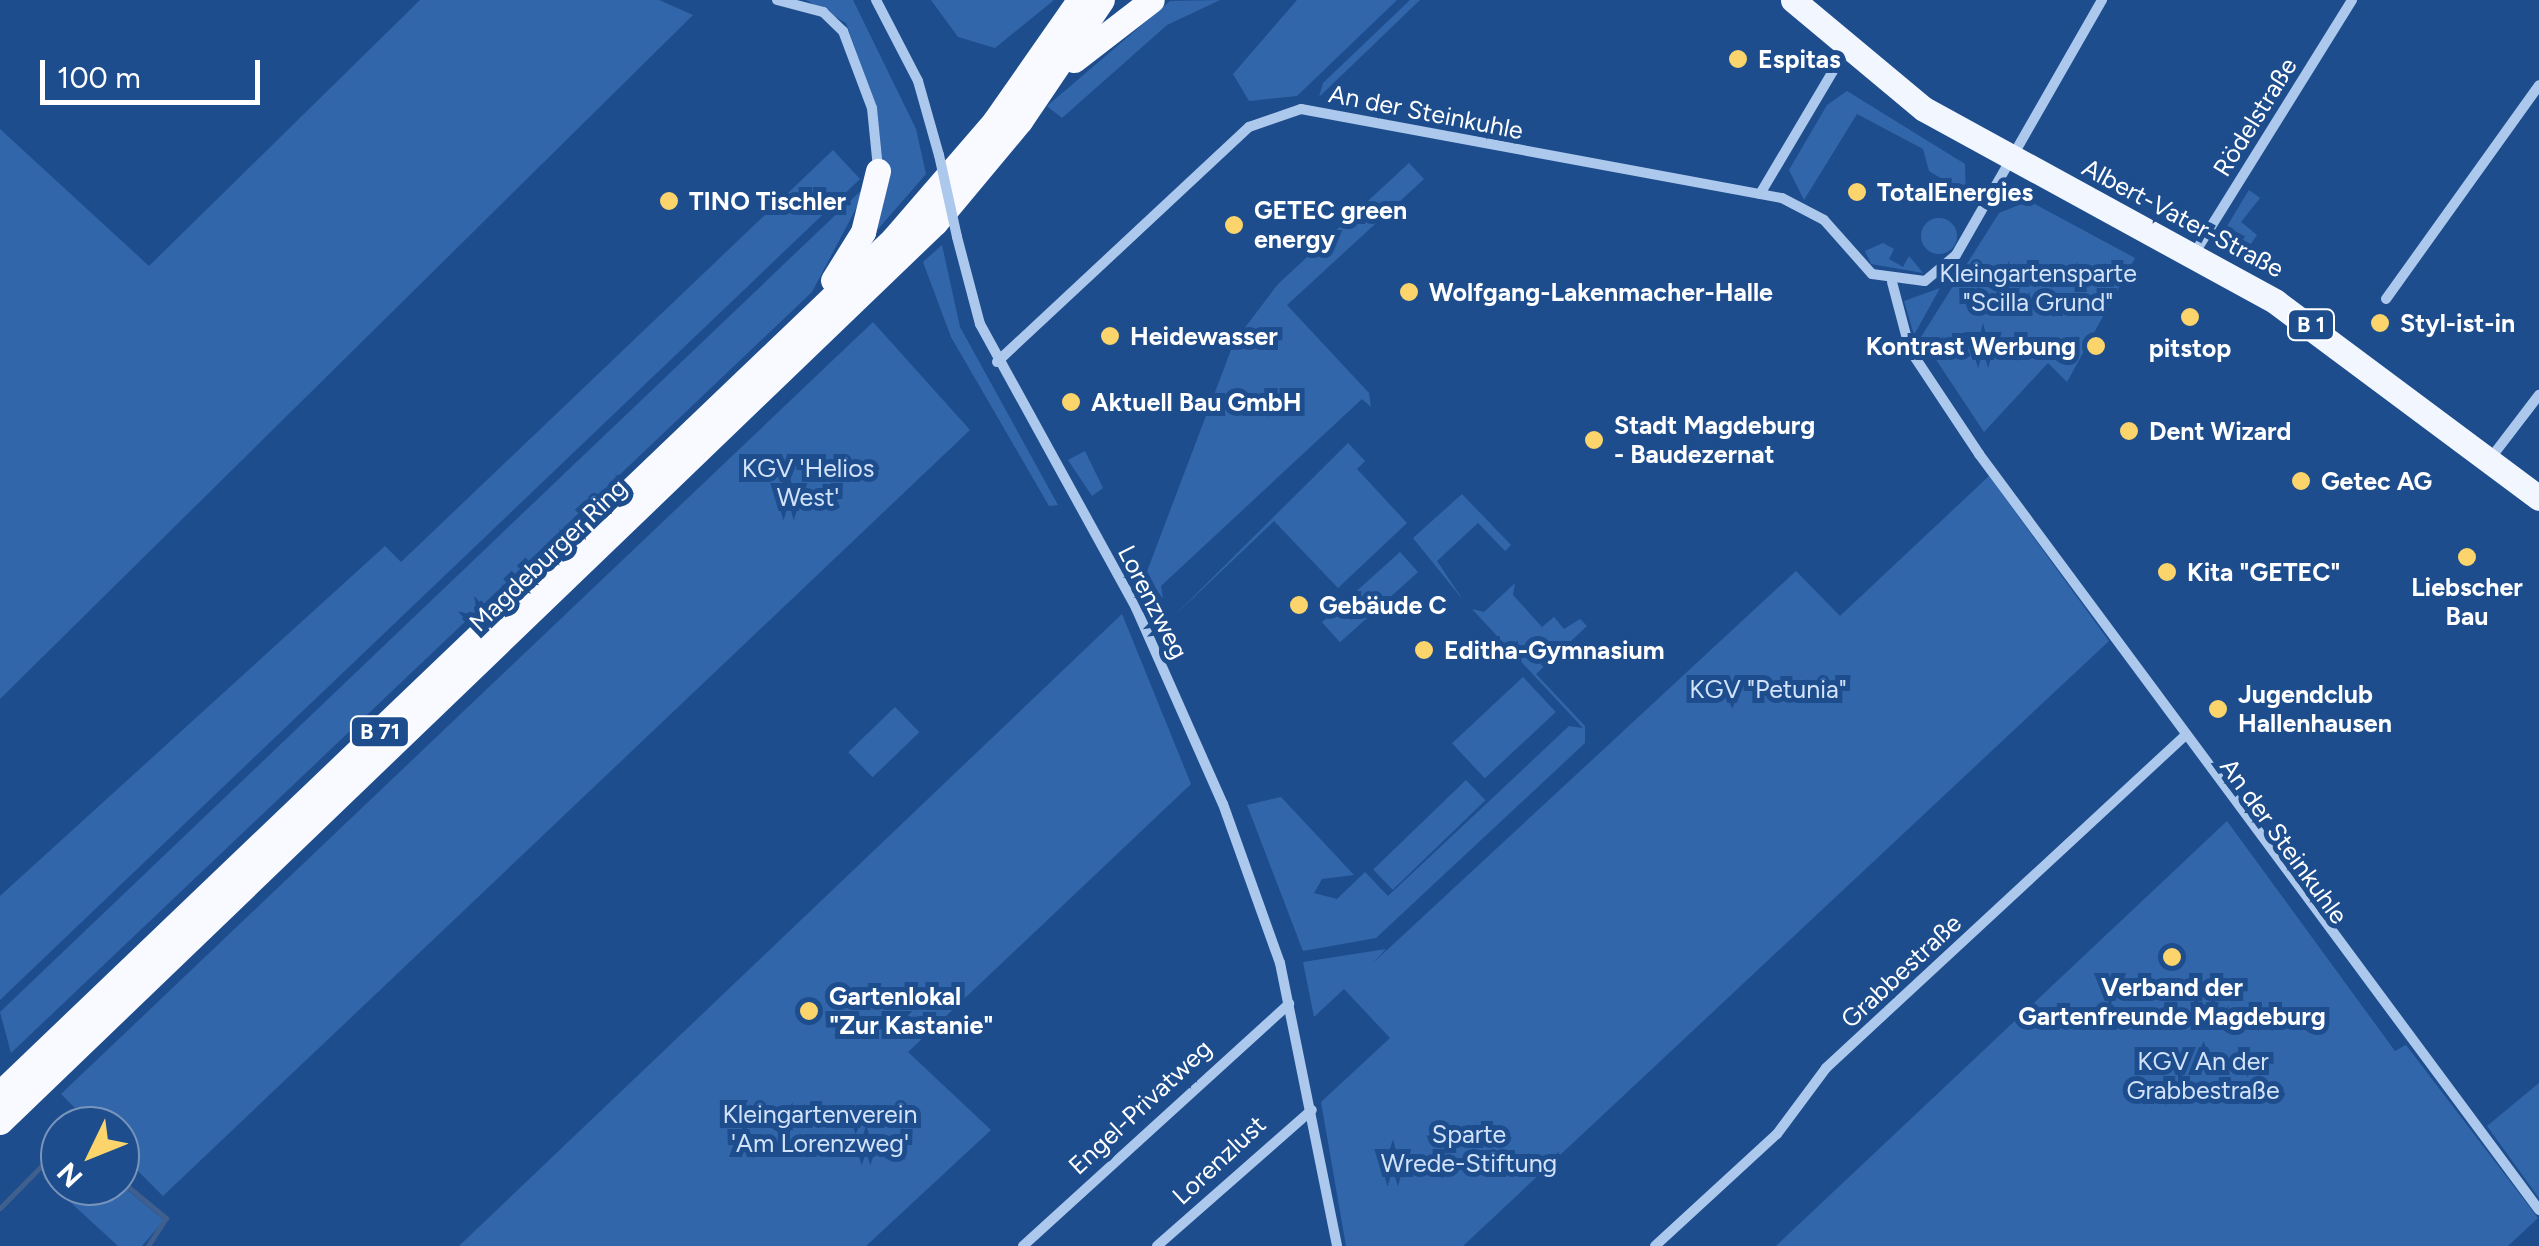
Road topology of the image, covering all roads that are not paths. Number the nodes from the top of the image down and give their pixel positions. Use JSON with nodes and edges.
{"nodes":[{"id":1,"x":777,"y":0,"type":"edge"},
{"id":2,"x":876,"y":0,"type":"edge"},
{"id":3,"x":1079,"y":0,"type":"edge"},
{"id":4,"x":1102,"y":0,"type":"edge"},
{"id":5,"x":1152,"y":0,"type":"edge"},
{"id":6,"x":1793,"y":0,"type":"edge"},
{"id":7,"x":2102,"y":0,"type":"edge"},
{"id":8,"x":2352,"y":0,"type":"edge"},
{"id":9,"x":1845,"y":51,"type":"junction"},
{"id":10,"x":2539,"y":85,"type":"edge"},
{"id":11,"x":1045,"y":88,"type":"junction"},
{"id":12,"x":2010,"y":160,"type":"junction"},
{"id":13,"x":878,"y":171,"type":"joint"},
{"id":14,"x":1760,"y":194,"type":"junction"},
{"id":15,"x":2194,"y":256,"type":"junction"},
{"id":16,"x":1892,"y":282,"type":"junction"},
{"id":17,"x":2386,"y":299,"type":"dead end"},
{"id":18,"x":997,"y":362,"type":"junction"},
{"id":19,"x":758,"y":370,"type":"junction"},
{"id":20,"x":2539,"y":394,"type":"edge"},
{"id":21,"x":2490,"y":459,"type":"junction"},
{"id":22,"x":2539,"y":498,"type":"edge"},
{"id":23,"x":2185,"y":735,"type":"junction"},
{"id":24,"x":1289,"y":1004,"type":"junction"},
{"id":25,"x":1312,"y":1110,"type":"junction"},
{"id":26,"x":2,"y":1116,"type":"edge"},
{"id":27,"x":2539,"y":1210,"type":"edge"},
{"id":28,"x":1022,"y":1246,"type":"edge"},
{"id":29,"x":1157,"y":1246,"type":"edge"},
{"id":30,"x":1337,"y":1246,"type":"edge"},
{"id":31,"x":1655,"y":1246,"type":"edge"}],
"edges":[{"from":1,"to":13,"type":"street"},
{"from":2,"to":18,"type":"street","name":"Lorenzweg","bridge":true},
{"from":3,"to":19,"type":"highway","name":"Magdeburger Ring","number":"B 71"},
{"from":4,"to":11,"type":"highway","name":"Magdeburger Ring","number":"B 71"},
{"from":5,"to":11,"type":"highway"},
{"from":6,"to":9,"type":"main road","name":"Albert-Vater-Straße","number":"B 1"},
{"from":7,"to":12,"type":"street"},
{"from":8,"to":15,"type":"street","name":"Rödelstraße"},
{"from":9,"to":12,"type":"main road","name":"Albert-Vater-Straße","number":"B 1"},
{"from":9,"to":14,"type":"street"},
{"from":10,"to":17,"type":"street"},
{"from":11,"to":26,"type":"highway","name":"Magdeburger Ring","number":"B 71"},
{"from":12,"to":15,"type":"main road","name":"Albert-Vater-Straße","number":"B 1"},
{"from":12,"to":16,"type":"street"},
{"from":13,"to":19,"type":"highway"},
{"from":14,"to":16,"type":"street","name":"An der Steinkuhle"},
{"from":14,"to":18,"type":"street","name":"An der Steinkuhle"},
{"from":15,"to":21,"type":"main road","name":"Albert-Vater-Straße","number":"B 1"},
{"from":16,"to":23,"type":"street","name":"An der Steinkuhle"},
{"from":18,"to":24,"type":"street","name":"Lorenzweg"},
{"from":19,"to":26,"type":"highway","name":"Magdeburger Ring","number":"B 71"},
{"from":20,"to":21,"type":"street"},
{"from":21,"to":22,"type":"main road","name":"Albert-Vater-Straße","number":"B 1"},
{"from":23,"to":27,"type":"street","name":"An der Steinkuhle"},
{"from":23,"to":31,"type":"street","name":"Grabbestraße"},
{"from":24,"to":25,"type":"street","name":"Lorenzweg"},
{"from":24,"to":28,"type":"street","name":"Engel-Privatweg"},
{"from":25,"to":29,"type":"street","name":"Lorenzlust"},
{"from":25,"to":30,"type":"street","name":"Lorenzweg"}]}
